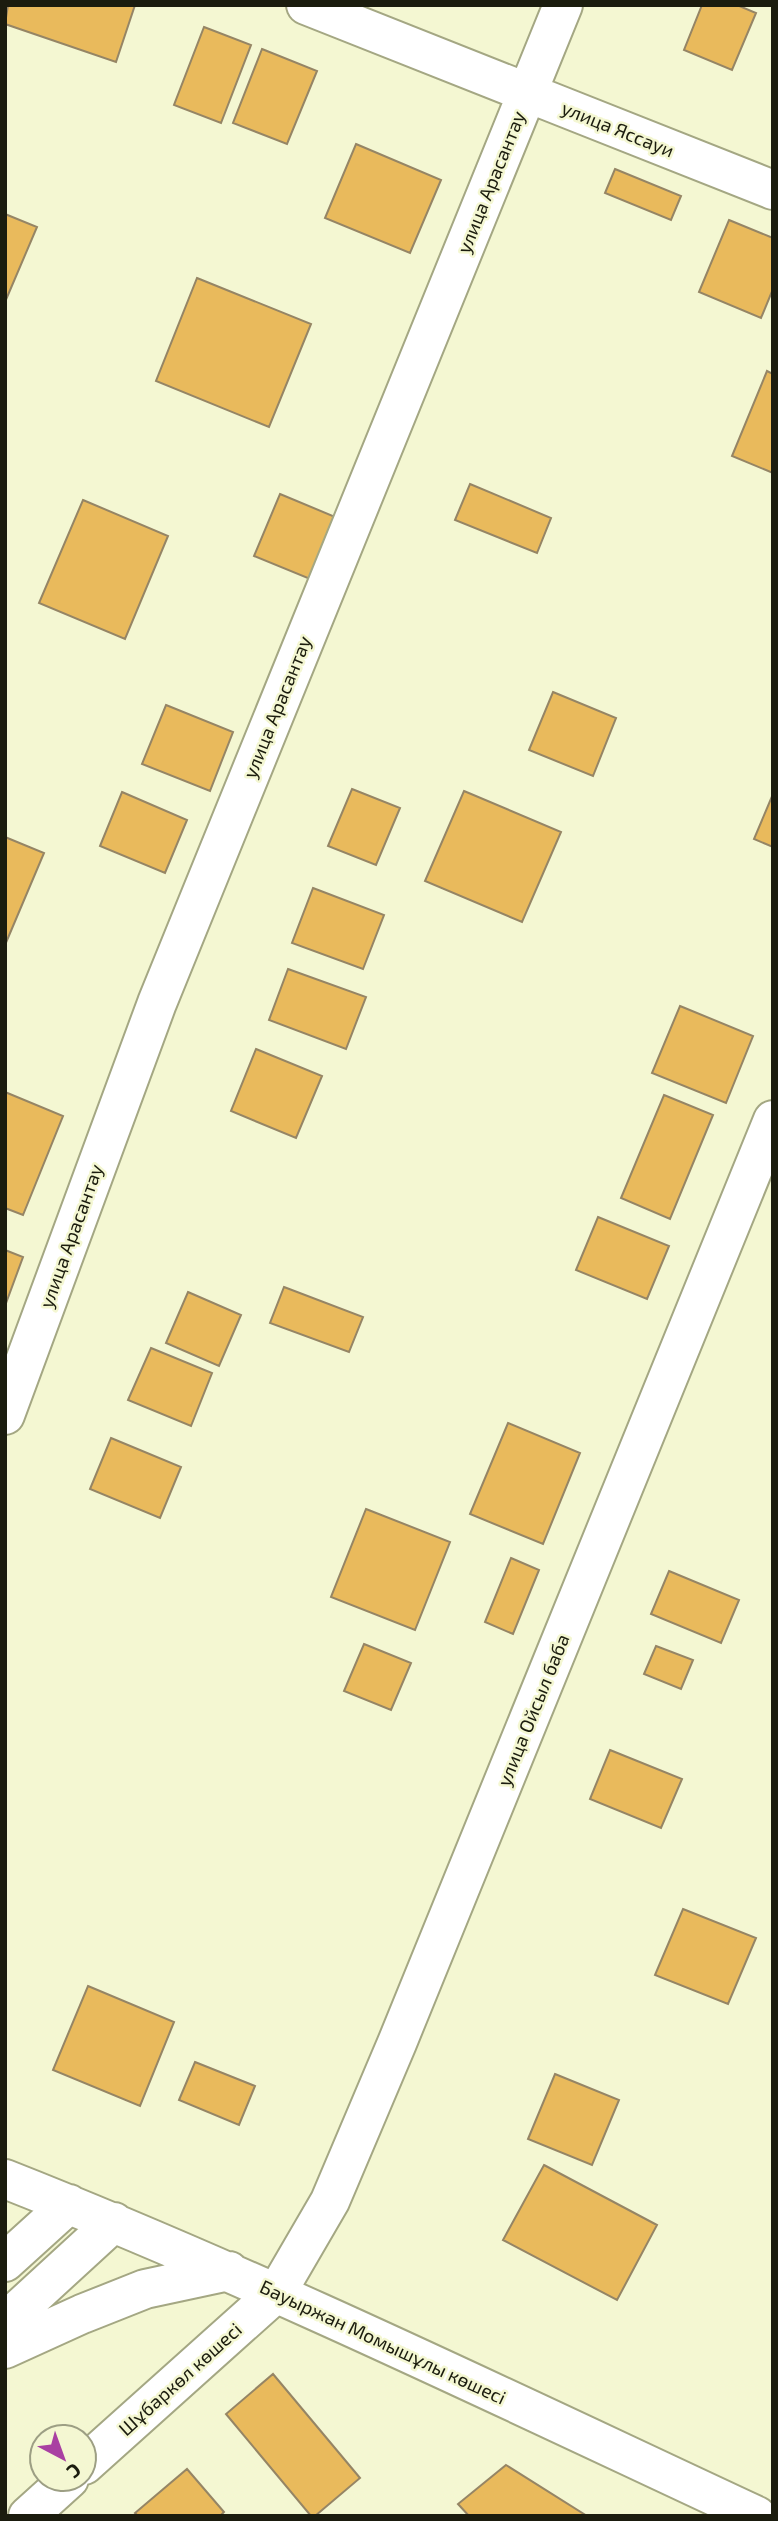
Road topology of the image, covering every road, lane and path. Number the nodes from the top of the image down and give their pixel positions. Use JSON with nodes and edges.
{"nodes":[{"id":1,"x":306,"y":5,"type":"edge"},
{"id":2,"x":563,"y":5,"type":"edge"},
{"id":3,"x":527,"y":93,"type":"junction"},
{"id":4,"x":773,"y":190,"type":"edge"},
{"id":5,"x":773,"y":1120,"type":"edge"},
{"id":6,"x":5,"y":1415,"type":"edge"},
{"id":7,"x":5,"y":2179,"type":"edge"},
{"id":8,"x":69,"y":2204,"type":"junction"},
{"id":9,"x":114,"y":2222,"type":"junction"},
{"id":10,"x":5,"y":2262,"type":"edge"},
{"id":11,"x":229,"y":2271,"type":"junction"},
{"id":12,"x":277,"y":2292,"type":"junction"},
{"id":13,"x":5,"y":2322,"type":"edge"},
{"id":14,"x":5,"y":2349,"type":"edge"},
{"id":15,"x":98,"y":2452,"type":"edge"},
{"id":16,"x":53,"y":2493,"type":"edge"},
{"id":17,"x":28,"y":2516,"type":"edge"},
{"id":18,"x":757,"y":2516,"type":"edge"}],
"edges":[{"from":1,"to":3,"type":"street","name":"улица Яссауи"},
{"from":2,"to":3,"type":"street","name":"улица Арасантау"},
{"from":3,"to":4,"type":"street","name":"улица Яссауи"},
{"from":3,"to":6,"type":"street","name":"улица Арасантау"},
{"from":5,"to":12,"type":"street","name":"улица Ойсыл баба"},
{"from":7,"to":8,"type":"street","name":"Бауыржан Момышұлы көшесі"},
{"from":8,"to":9,"type":"street","name":"Бауыржан Момышұлы көшесі"},
{"from":8,"to":10,"type":"street"},
{"from":9,"to":11,"type":"street","name":"Бауыржан Момышұлы көшесі"},
{"from":9,"to":13,"type":"street"},
{"from":11,"to":12,"type":"street","name":"Бауыржан Момышұлы көшесі"},
{"from":11,"to":14,"type":"street"},
{"from":12,"to":15,"type":"street","name":"Шұбаркөл көшесі"},
{"from":12,"to":18,"type":"street","name":"Бауыржан Момышұлы көшесі"},
{"from":16,"to":17,"type":"street"}]}
